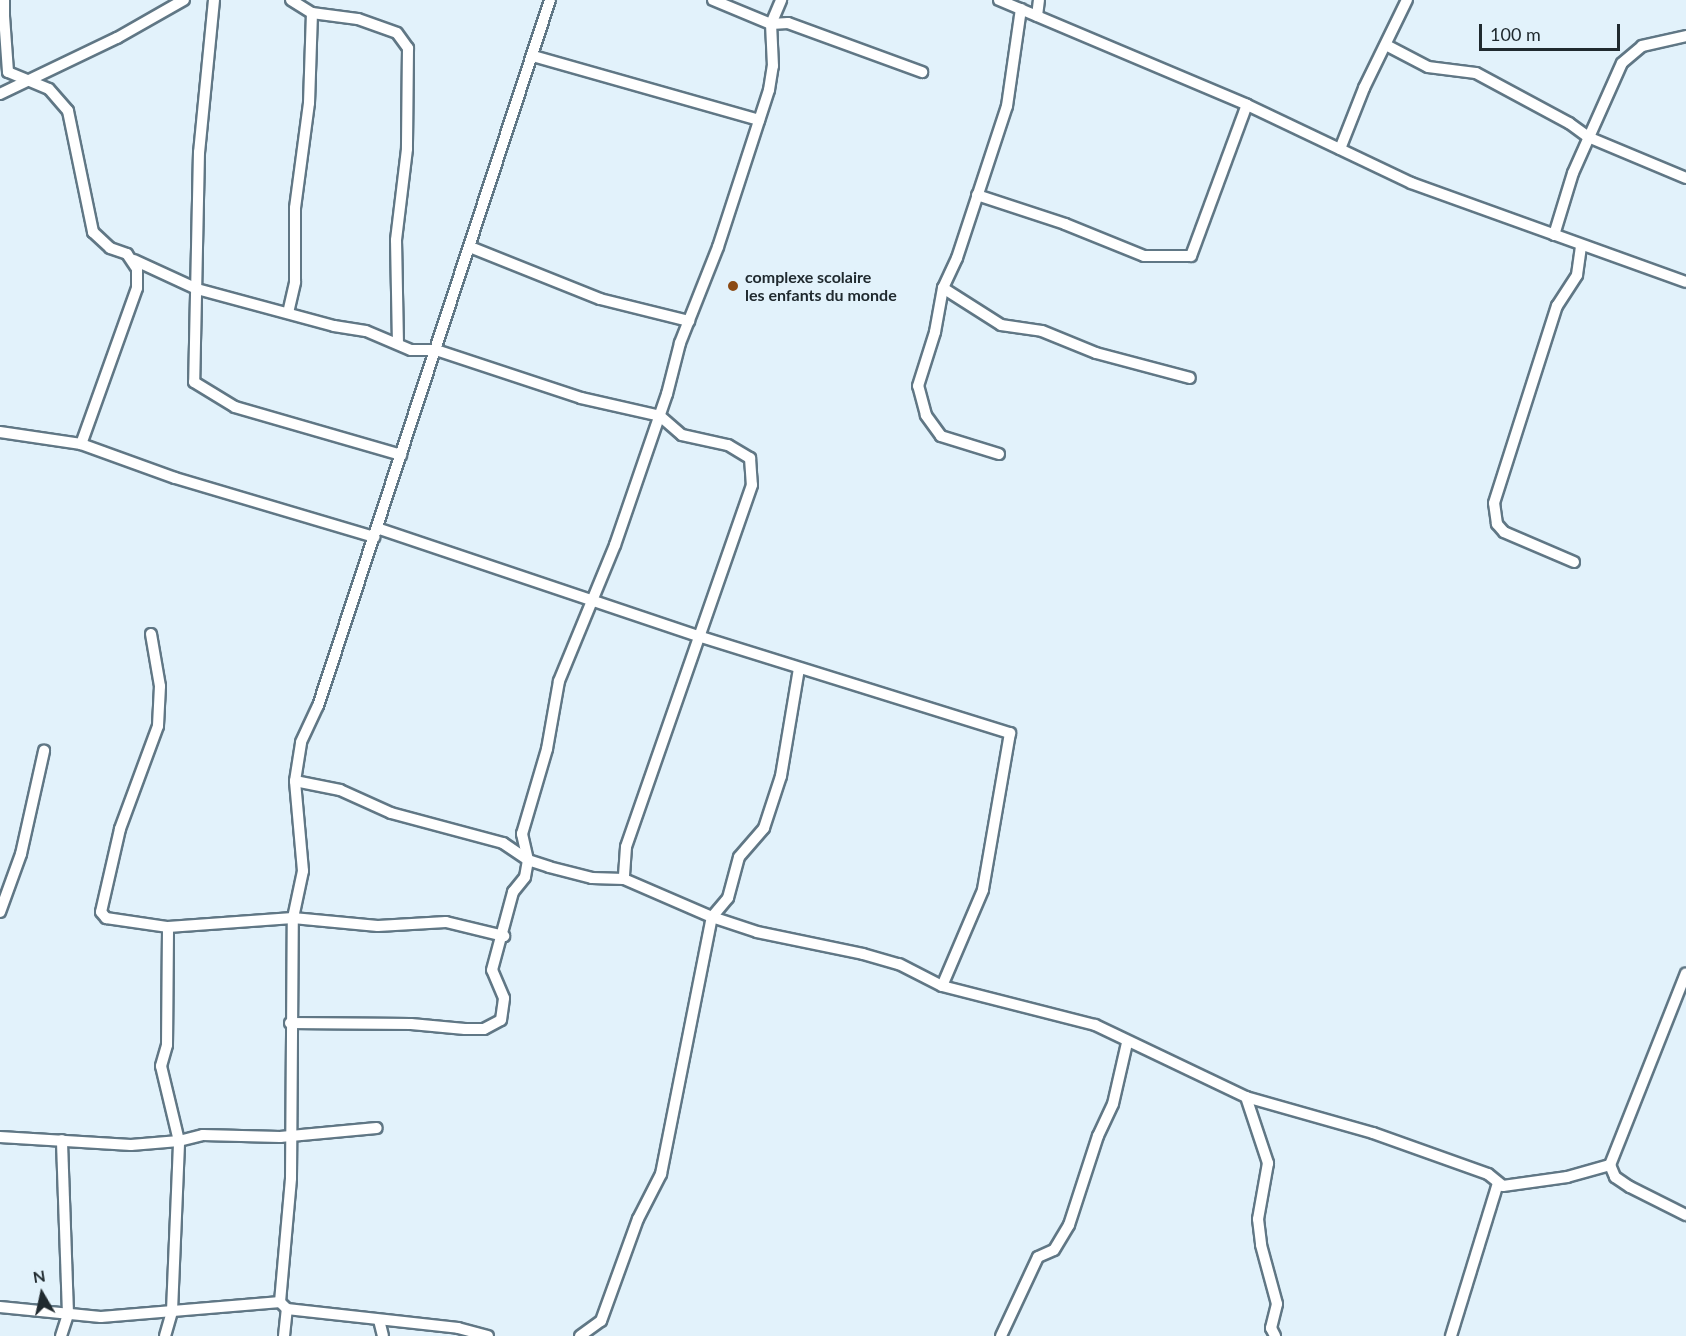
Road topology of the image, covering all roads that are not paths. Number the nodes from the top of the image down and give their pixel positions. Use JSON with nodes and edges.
{"nodes":[{"id":1,"x":4,"y":0,"type":"edge"},
{"id":2,"x":184,"y":0,"type":"edge"},
{"id":3,"x":214,"y":0,"type":"edge"},
{"id":4,"x":291,"y":0,"type":"edge"},
{"id":5,"x":550,"y":0,"type":"edge"},
{"id":6,"x":713,"y":0,"type":"edge"},
{"id":7,"x":782,"y":0,"type":"edge"},
{"id":8,"x":999,"y":0,"type":"edge"},
{"id":9,"x":1039,"y":0,"type":"edge"},
{"id":10,"x":1407,"y":0,"type":"edge"},
{"id":11,"x":1021,"y":9,"type":"junction"},
{"id":12,"x":312,"y":13,"type":"junction"},
{"id":13,"x":2,"y":16,"type":"edge"},
{"id":14,"x":1037,"y":16,"type":"junction"},
{"id":15,"x":771,"y":24,"type":"junction"},
{"id":16,"x":1686,"y":36,"type":"edge"},
{"id":17,"x":1386,"y":45,"type":"junction"},
{"id":18,"x":533,"y":56,"type":"junction"},
{"id":19,"x":922,"y":72,"type":"dead end"},
{"id":20,"x":23,"y":82,"type":"junction"},
{"id":21,"x":0,"y":94,"type":"edge"},
{"id":22,"x":1247,"y":105,"type":"junction"},
{"id":23,"x":759,"y":120,"type":"junction"},
{"id":24,"x":1588,"y":137,"type":"junction"},
{"id":25,"x":1340,"y":149,"type":"junction"},
{"id":26,"x":1686,"y":178,"type":"edge"},
{"id":27,"x":977,"y":195,"type":"junction"},
{"id":28,"x":1554,"y":235,"type":"junction"},
{"id":29,"x":1581,"y":245,"type":"junction"},
{"id":30,"x":470,"y":247,"type":"junction"},
{"id":31,"x":134,"y":260,"type":"junction"},
{"id":32,"x":1686,"y":282,"type":"edge"},
{"id":33,"x":943,"y":288,"type":"junction"},
{"id":34,"x":197,"y":289,"type":"junction"},
{"id":35,"x":288,"y":313,"type":"junction"},
{"id":36,"x":689,"y":321,"type":"junction"},
{"id":37,"x":398,"y":343,"type":"junction"},
{"id":38,"x":436,"y":351,"type":"junction"},
{"id":39,"x":1190,"y":378,"type":"dead end"},
{"id":40,"x":660,"y":416,"type":"junction"},
{"id":41,"x":0,"y":432,"type":"edge"},
{"id":42,"x":81,"y":444,"type":"junction"},
{"id":43,"x":999,"y":454,"type":"dead end"},
{"id":44,"x":401,"y":455,"type":"junction"},
{"id":45,"x":375,"y":533,"type":"junction"},
{"id":46,"x":1574,"y":562,"type":"dead end"},
{"id":47,"x":591,"y":597,"type":"junction"},
{"id":48,"x":151,"y":634,"type":"dead end"},
{"id":49,"x":698,"y":636,"type":"junction"},
{"id":50,"x":800,"y":669,"type":"junction"},
{"id":51,"x":44,"y":751,"type":"dead end"},
{"id":52,"x":295,"y":781,"type":"junction"},
{"id":53,"x":528,"y":860,"type":"junction"},
{"id":54,"x":624,"y":879,"type":"junction"},
{"id":55,"x":0,"y":912,"type":"edge"},
{"id":56,"x":712,"y":917,"type":"junction"},
{"id":57,"x":293,"y":918,"type":"junction"},
{"id":58,"x":168,"y":927,"type":"junction"},
{"id":59,"x":504,"y":936,"type":"junction"},
{"id":60,"x":1686,"y":974,"type":"edge"},
{"id":61,"x":942,"y":986,"type":"junction"},
{"id":62,"x":290,"y":1023,"type":"junction"},
{"id":63,"x":1127,"y":1043,"type":"junction"},
{"id":64,"x":1246,"y":1097,"type":"junction"},
{"id":65,"x":377,"y":1128,"type":"dead end"},
{"id":66,"x":290,"y":1136,"type":"junction"},
{"id":67,"x":0,"y":1137,"type":"edge"},
{"id":68,"x":62,"y":1140,"type":"junction"},
{"id":69,"x":179,"y":1141,"type":"junction"},
{"id":70,"x":1610,"y":1165,"type":"junction"},
{"id":71,"x":1498,"y":1183,"type":"junction"},
{"id":72,"x":1686,"y":1215,"type":"edge"},
{"id":73,"x":284,"y":1306,"type":"junction"},
{"id":74,"x":0,"y":1307,"type":"edge"},
{"id":75,"x":172,"y":1311,"type":"junction"},
{"id":76,"x":68,"y":1314,"type":"junction"},
{"id":77,"x":379,"y":1320,"type":"junction"},
{"id":78,"x":61,"y":1336,"type":"edge"},
{"id":79,"x":165,"y":1336,"type":"edge"},
{"id":80,"x":284,"y":1336,"type":"edge"},
{"id":81,"x":382,"y":1336,"type":"edge"},
{"id":82,"x":488,"y":1336,"type":"edge"},
{"id":83,"x":580,"y":1336,"type":"edge"},
{"id":84,"x":1001,"y":1336,"type":"edge"},
{"id":85,"x":1275,"y":1336,"type":"edge"},
{"id":86,"x":1451,"y":1336,"type":"edge"}],
"edges":[{"from":1,"to":13,"type":"street"},
{"from":2,"to":20,"type":"street"},
{"from":3,"to":34,"type":"street"},
{"from":4,"to":12,"type":"street"},
{"from":5,"to":18,"type":"street"},
{"from":6,"to":15,"type":"street"},
{"from":7,"to":15,"type":"street"},
{"from":8,"to":11,"type":"street"},
{"from":9,"to":14,"type":"street"},
{"from":10,"to":17,"type":"street"},
{"from":11,"to":14,"type":"street"},
{"from":11,"to":27,"type":"street"},
{"from":12,"to":35,"type":"street"},
{"from":12,"to":37,"type":"street"},
{"from":13,"to":20,"type":"street"},
{"from":14,"to":22,"type":"street"},
{"from":15,"to":19,"type":"street"},
{"from":15,"to":23,"type":"street"},
{"from":16,"to":24,"type":"street"},
{"from":17,"to":24,"type":"street"},
{"from":17,"to":25,"type":"street"},
{"from":18,"to":23,"type":"street"},
{"from":18,"to":30,"type":"street"},
{"from":20,"to":21,"type":"street"},
{"from":20,"to":31,"type":"street"},
{"from":22,"to":25,"type":"street"},
{"from":22,"to":27,"type":"street"},
{"from":23,"to":36,"type":"street"},
{"from":24,"to":26,"type":"street"},
{"from":24,"to":28,"type":"street"},
{"from":25,"to":28,"type":"street"},
{"from":27,"to":33,"type":"street"},
{"from":28,"to":29,"type":"street"},
{"from":29,"to":32,"type":"street"},
{"from":29,"to":46,"type":"street"},
{"from":30,"to":36,"type":"street"},
{"from":30,"to":38,"type":"street"},
{"from":31,"to":34,"type":"street"},
{"from":31,"to":42,"type":"street"},
{"from":33,"to":39,"type":"street"},
{"from":33,"to":43,"type":"street"},
{"from":34,"to":35,"type":"street"},
{"from":34,"to":44,"type":"street"},
{"from":35,"to":37,"type":"street"},
{"from":36,"to":40,"type":"street"},
{"from":37,"to":38,"type":"street"},
{"from":38,"to":40,"type":"street"},
{"from":38,"to":44,"type":"street"},
{"from":40,"to":47,"type":"street"},
{"from":40,"to":49,"type":"street"},
{"from":41,"to":42,"type":"street"},
{"from":42,"to":45,"type":"street"},
{"from":44,"to":45,"type":"street"},
{"from":45,"to":47,"type":"street"},
{"from":45,"to":52,"type":"street"},
{"from":47,"to":49,"type":"street"},
{"from":47,"to":53,"type":"street"},
{"from":48,"to":58,"type":"street"},
{"from":49,"to":50,"type":"street"},
{"from":49,"to":54,"type":"street"},
{"from":50,"to":56,"type":"street"},
{"from":50,"to":61,"type":"street"},
{"from":51,"to":55,"type":"street"},
{"from":52,"to":53,"type":"street"},
{"from":52,"to":57,"type":"street"},
{"from":53,"to":54,"type":"street"},
{"from":53,"to":59,"type":"street"},
{"from":54,"to":56,"type":"street"},
{"from":56,"to":61,"type":"street"},
{"from":56,"to":83,"type":"street"},
{"from":57,"to":58,"type":"street"},
{"from":57,"to":59,"type":"street"},
{"from":57,"to":62,"type":"street"},
{"from":58,"to":69,"type":"street"},
{"from":59,"to":62,"type":"street"},
{"from":60,"to":70,"type":"street"},
{"from":61,"to":63,"type":"street"},
{"from":62,"to":66,"type":"street"},
{"from":63,"to":64,"type":"street"},
{"from":63,"to":84,"type":"street"},
{"from":64,"to":71,"type":"street"},
{"from":64,"to":85,"type":"street"},
{"from":65,"to":66,"type":"street"},
{"from":66,"to":69,"type":"street"},
{"from":66,"to":73,"type":"street"},
{"from":67,"to":68,"type":"street"},
{"from":68,"to":69,"type":"street"},
{"from":68,"to":76,"type":"street"},
{"from":69,"to":75,"type":"street"},
{"from":70,"to":71,"type":"street"},
{"from":70,"to":72,"type":"street"},
{"from":71,"to":86,"type":"street"},
{"from":73,"to":75,"type":"street"},
{"from":73,"to":77,"type":"street"},
{"from":73,"to":80,"type":"street"},
{"from":74,"to":76,"type":"street"},
{"from":75,"to":76,"type":"street"},
{"from":75,"to":79,"type":"street"},
{"from":76,"to":78,"type":"street"},
{"from":77,"to":81,"type":"street"},
{"from":77,"to":82,"type":"street"}]}
